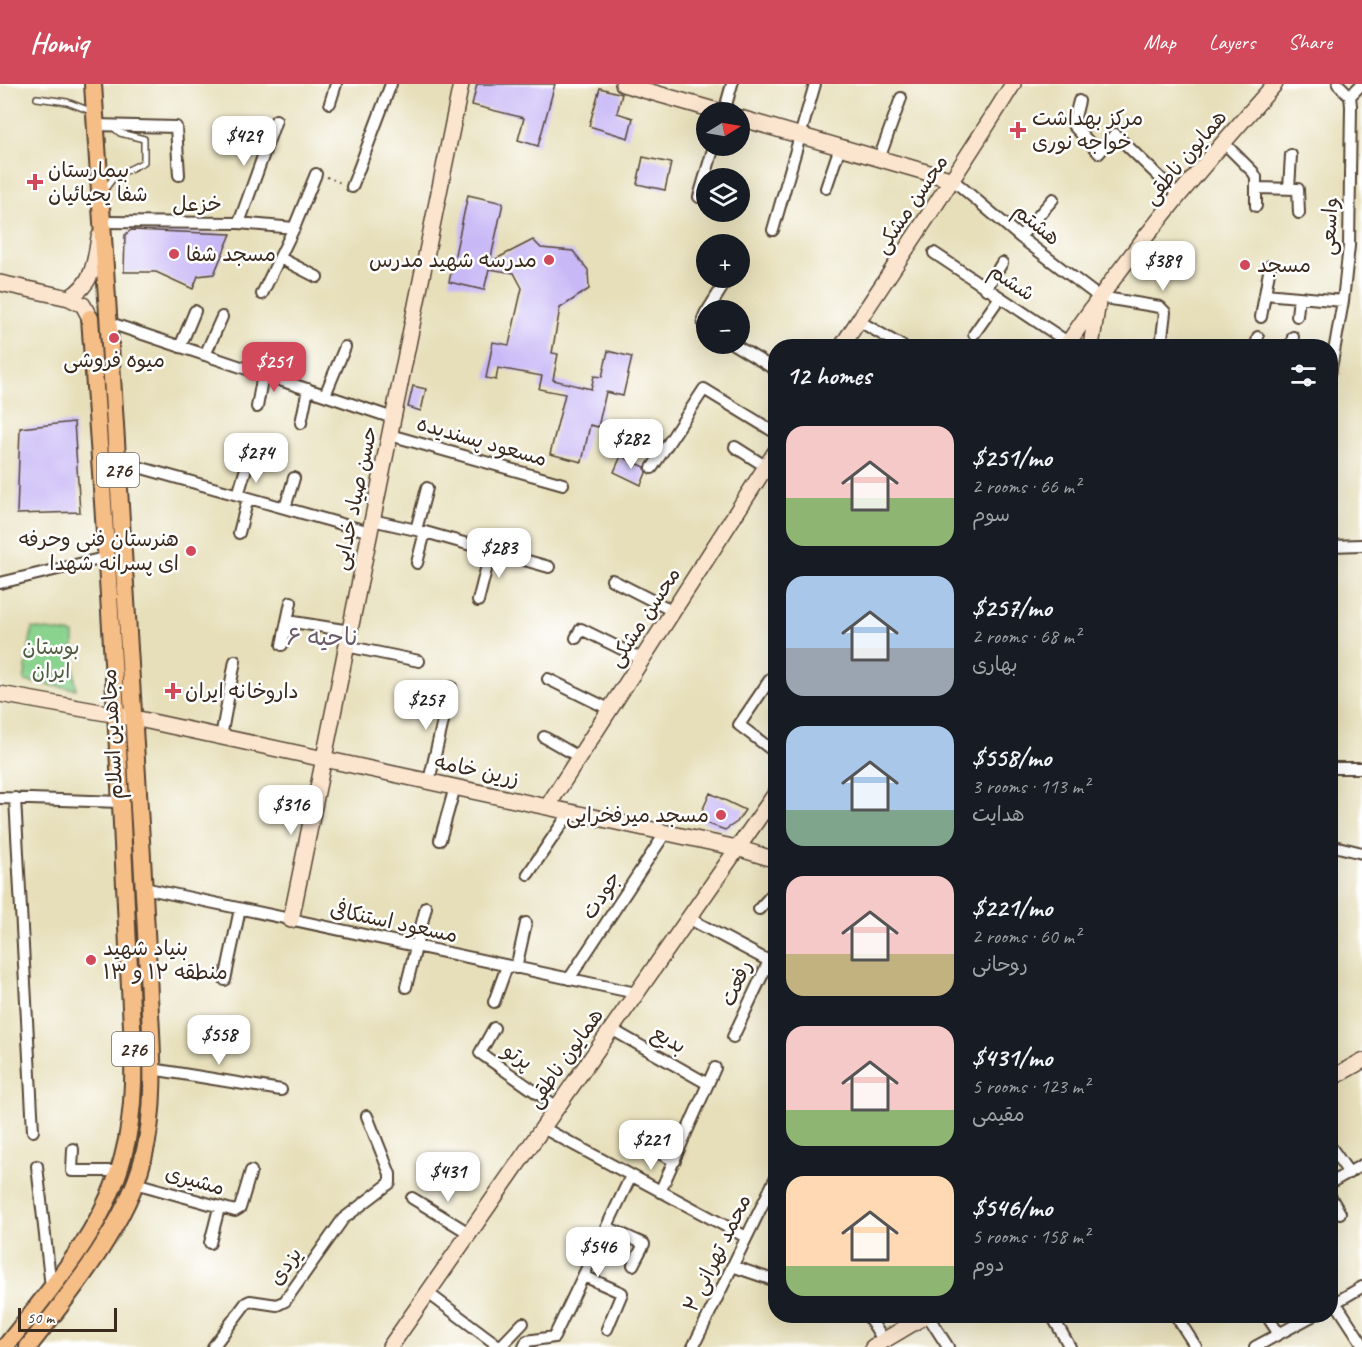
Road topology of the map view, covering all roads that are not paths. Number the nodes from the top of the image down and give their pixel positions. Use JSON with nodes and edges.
{"nodes":[{"id":1,"x":93,"y":84,"type":"edge"},
{"id":2,"x":336,"y":84,"type":"edge"},
{"id":3,"x":391,"y":84,"type":"edge"},
{"id":4,"x":461,"y":84,"type":"edge"},
{"id":5,"x":623,"y":84,"type":"edge"},
{"id":6,"x":732,"y":84,"type":"edge"},
{"id":7,"x":815,"y":84,"type":"edge"},
{"id":8,"x":1013,"y":84,"type":"edge"},
{"id":9,"x":1275,"y":84,"type":"edge"},
{"id":10,"x":1338,"y":84,"type":"edge"},
{"id":11,"x":1362,"y":84,"type":"edge"},
{"id":12,"x":646,"y":87,"type":"edge"},
{"id":13,"x":1350,"y":96,"type":"junction"},
{"id":14,"x":37,"y":98,"type":"dead end"},
{"id":15,"x":901,"y":98,"type":"dead end"},
{"id":16,"x":1079,"y":101,"type":"dead end"},
{"id":17,"x":726,"y":102,"type":"edge"},
{"id":18,"x":696,"y":103,"type":"edge"},
{"id":19,"x":330,"y":104,"type":"dead end"},
{"id":20,"x":276,"y":120,"type":"dead end"},
{"id":21,"x":100,"y":121,"type":"junction"},
{"id":22,"x":750,"y":121,"type":"edge"},
{"id":23,"x":800,"y":136,"type":"junction"},
{"id":24,"x":1223,"y":142,"type":"junction"},
{"id":25,"x":840,"y":147,"type":"junction"},
{"id":26,"x":1291,"y":155,"type":"dead end"},
{"id":27,"x":879,"y":159,"type":"junction"},
{"id":28,"x":316,"y":174,"type":"road end"},
{"id":29,"x":179,"y":175,"type":"dead end"},
{"id":30,"x":953,"y":180,"type":"junction"},
{"id":31,"x":352,"y":187,"type":"road end"},
{"id":32,"x":826,"y":188,"type":"dead end"},
{"id":33,"x":1256,"y":188,"type":"junction"},
{"id":34,"x":1289,"y":189,"type":"junction"},
{"id":35,"x":1179,"y":196,"type":"junction"},
{"id":36,"x":99,"y":198,"type":"junction"},
{"id":37,"x":1053,"y":199,"type":"dead end"},
{"id":38,"x":1256,"y":206,"type":"dead end"},
{"id":39,"x":1299,"y":213,"type":"dead end"},
{"id":40,"x":100,"y":222,"type":"junction"},
{"id":41,"x":239,"y":223,"type":"junction"},
{"id":42,"x":294,"y":228,"type":"junction"},
{"id":43,"x":773,"y":230,"type":"dead end"},
{"id":44,"x":1350,"y":230,"type":"junction"},
{"id":45,"x":1362,"y":232,"type":"edge"},
{"id":46,"x":1020,"y":237,"type":"junction"},
{"id":47,"x":934,"y":253,"type":"dead end"},
{"id":48,"x":280,"y":258,"type":"junction"},
{"id":49,"x":1002,"y":263,"type":"dead end"},
{"id":50,"x":1270,"y":266,"type":"dead end"},
{"id":51,"x":317,"y":277,"type":"dead end"},
{"id":52,"x":0,"y":283,"type":"edge"},
{"id":53,"x":986,"y":289,"type":"junction"},
{"id":54,"x":262,"y":294,"type":"dead end"},
{"id":55,"x":1265,"y":294,"type":"junction"},
{"id":56,"x":1000,"y":297,"type":"junction"},
{"id":57,"x":1099,"y":297,"type":"junction"},
{"id":58,"x":1299,"y":297,"type":"junction"},
{"id":59,"x":69,"y":298,"type":"junction"},
{"id":60,"x":1343,"y":301,"type":"junction"},
{"id":61,"x":195,"y":311,"type":"dead end"},
{"id":62,"x":1262,"y":316,"type":"dead end"},
{"id":63,"x":1296,"y":316,"type":"dead end"},
{"id":64,"x":222,"y":317,"type":"dead end"},
{"id":65,"x":90,"y":318,"type":"joint"},
{"id":66,"x":859,"y":321,"type":"junction"},
{"id":67,"x":107,"y":322,"type":"junction"},
{"id":68,"x":974,"y":334,"type":"dead end"},
{"id":69,"x":847,"y":339,"type":"edge"},
{"id":70,"x":890,"y":339,"type":"edge"},
{"id":71,"x":1059,"y":339,"type":"edge"},
{"id":72,"x":1071,"y":339,"type":"edge"},
{"id":73,"x":1092,"y":339,"type":"edge"},
{"id":74,"x":1162,"y":339,"type":"edge"},
{"id":75,"x":1335,"y":339,"type":"edge"},
{"id":76,"x":180,"y":347,"type":"junction"},
{"id":77,"x":345,"y":347,"type":"dead end"},
{"id":78,"x":750,"y":354,"type":"edge"},
{"id":79,"x":205,"y":355,"type":"junction"},
{"id":80,"x":768,"y":365,"type":"edge"},
{"id":81,"x":263,"y":374,"type":"junction"},
{"id":82,"x":308,"y":389,"type":"junction"},
{"id":83,"x":325,"y":395,"type":"junction"},
{"id":84,"x":257,"y":407,"type":"dead end"},
{"id":85,"x":393,"y":418,"type":"junction"},
{"id":86,"x":301,"y":423,"type":"dead end"},
{"id":87,"x":768,"y":428,"type":"edge"},
{"id":88,"x":390,"y":435,"type":"junction"},
{"id":89,"x":735,"y":447,"type":"dead end"},
{"id":90,"x":117,"y":461,"type":"junction"},
{"id":91,"x":768,"y":462,"type":"edge"},
{"id":92,"x":246,"y":465,"type":"dead end"},
{"id":93,"x":765,"y":466,"type":"junction"},
{"id":94,"x":652,"y":468,"type":"dead end"},
{"id":95,"x":294,"y":478,"type":"dead end"},
{"id":96,"x":563,"y":484,"type":"dead end"},
{"id":97,"x":427,"y":488,"type":"dead end"},
{"id":98,"x":243,"y":496,"type":"junction"},
{"id":99,"x":285,"y":508,"type":"junction"},
{"id":100,"x":371,"y":526,"type":"junction"},
{"id":101,"x":421,"y":531,"type":"junction"},
{"id":102,"x":239,"y":533,"type":"dead end"},
{"id":103,"x":1362,"y":545,"type":"edge"},
{"id":104,"x":1338,"y":546,"type":"edge"},
{"id":105,"x":491,"y":550,"type":"junction"},
{"id":106,"x":108,"y":557,"type":"junction"},
{"id":107,"x":417,"y":563,"type":"dead end"},
{"id":108,"x":549,"y":567,"type":"dead end"},
{"id":109,"x":612,"y":580,"type":"dead end"},
{"id":110,"x":0,"y":583,"type":"edge"},
{"id":111,"x":291,"y":602,"type":"dead end"},
{"id":112,"x":478,"y":602,"type":"dead end"},
{"id":113,"x":673,"y":611,"type":"junction"},
{"id":114,"x":287,"y":621,"type":"junction"},
{"id":115,"x":348,"y":638,"type":"junction"},
{"id":116,"x":576,"y":638,"type":"dead end"},
{"id":117,"x":282,"y":645,"type":"dead end"},
{"id":118,"x":642,"y":659,"type":"junction"},
{"id":119,"x":235,"y":661,"type":"dead end"},
{"id":120,"x":418,"y":661,"type":"dead end"},
{"id":121,"x":548,"y":679,"type":"dead end"},
{"id":122,"x":768,"y":686,"type":"edge"},
{"id":123,"x":452,"y":687,"type":"dead end"},
{"id":124,"x":0,"y":694,"type":"edge"},
{"id":125,"x":419,"y":702,"type":"dead end"},
{"id":126,"x":447,"y":706,"type":"junction"},
{"id":127,"x":609,"y":709,"type":"junction"},
{"id":128,"x":115,"y":714,"type":"junction"},
{"id":129,"x":134,"y":718,"type":"junction"},
{"id":130,"x":221,"y":736,"type":"junction"},
{"id":131,"x":544,"y":736,"type":"dead end"},
{"id":132,"x":768,"y":747,"type":"edge"},
{"id":133,"x":579,"y":757,"type":"junction"},
{"id":134,"x":324,"y":759,"type":"junction"},
{"id":135,"x":1338,"y":768,"type":"edge"},
{"id":136,"x":1362,"y":768,"type":"edge"},
{"id":137,"x":429,"y":781,"type":"junction"},
{"id":138,"x":455,"y":787,"type":"junction"},
{"id":139,"x":0,"y":798,"type":"edge"},
{"id":140,"x":15,"y":798,"type":"junction"},
{"id":141,"x":121,"y":801,"type":"junction"},
{"id":142,"x":768,"y":804,"type":"edge"},
{"id":143,"x":547,"y":807,"type":"junction"},
{"id":144,"x":570,"y":812,"type":"junction"},
{"id":145,"x":666,"y":832,"type":"junction"},
{"id":146,"x":440,"y":840,"type":"dead end"},
{"id":147,"x":1338,"y":847,"type":"edge"},
{"id":148,"x":737,"y":848,"type":"junction"},
{"id":149,"x":1362,"y":853,"type":"edge"},
{"id":150,"x":768,"y":858,"type":"edge"},
{"id":151,"x":528,"y":874,"type":"dead end"},
{"id":152,"x":144,"y":888,"type":"junction"},
{"id":153,"x":768,"y":899,"type":"edge"},
{"id":154,"x":426,"y":907,"type":"dead end"},
{"id":155,"x":240,"y":909,"type":"junction"},
{"id":156,"x":759,"y":909,"type":"dead end"},
{"id":157,"x":688,"y":918,"type":"junction"},
{"id":158,"x":291,"y":920,"type":"junction"},
{"id":159,"x":526,"y":923,"type":"dead end"},
{"id":160,"x":416,"y":946,"type":"junction"},
{"id":161,"x":768,"y":960,"type":"edge"},
{"id":162,"x":768,"y":963,"type":"edge"},
{"id":163,"x":511,"y":967,"type":"junction"},
{"id":164,"x":569,"y":979,"type":"junction"},
{"id":165,"x":225,"y":980,"type":"dead end"},
{"id":166,"x":406,"y":987,"type":"dead end"},
{"id":167,"x":636,"y":993,"type":"junction"},
{"id":168,"x":494,"y":1002,"type":"dead end"},
{"id":169,"x":494,"y":1028,"type":"dead end"},
{"id":170,"x":611,"y":1029,"type":"junction"},
{"id":171,"x":733,"y":1037,"type":"dead end"},
{"id":172,"x":1362,"y":1061,"type":"edge"},
{"id":173,"x":715,"y":1068,"type":"dead end"},
{"id":174,"x":152,"y":1069,"type":"junction"},
{"id":175,"x":1338,"y":1074,"type":"edge"},
{"id":176,"x":708,"y":1084,"type":"junction"},
{"id":177,"x":281,"y":1090,"type":"dead end"},
{"id":178,"x":557,"y":1107,"type":"junction"},
{"id":179,"x":367,"y":1116,"type":"dead end"},
{"id":180,"x":543,"y":1128,"type":"junction"},
{"id":181,"x":33,"y":1131,"type":"dead end"},
{"id":182,"x":643,"y":1145,"type":"dead end"},
{"id":183,"x":73,"y":1149,"type":"dead end"},
{"id":184,"x":1338,"y":1157,"type":"edge"},
{"id":185,"x":675,"y":1161,"type":"junction"},
{"id":186,"x":1362,"y":1165,"type":"edge"},
{"id":187,"x":37,"y":1166,"type":"dead end"},
{"id":188,"x":251,"y":1171,"type":"dead end"},
{"id":189,"x":119,"y":1172,"type":"junction"},
{"id":190,"x":1349,"y":1173,"type":"junction"},
{"id":191,"x":631,"y":1176,"type":"junction"},
{"id":192,"x":1338,"y":1179,"type":"edge"},
{"id":193,"x":135,"y":1183,"type":"junction"},
{"id":194,"x":660,"y":1192,"type":"junction"},
{"id":195,"x":412,"y":1198,"type":"dead end"},
{"id":196,"x":768,"y":1202,"type":"edge"},
{"id":197,"x":219,"y":1208,"type":"junction"},
{"id":198,"x":1338,"y":1210,"type":"edge"},
{"id":199,"x":1340,"y":1213,"type":"dead end"},
{"id":200,"x":607,"y":1227,"type":"junction"},
{"id":201,"x":469,"y":1233,"type":"junction"},
{"id":202,"x":746,"y":1237,"type":"junction"},
{"id":203,"x":210,"y":1243,"type":"dead end"},
{"id":204,"x":633,"y":1265,"type":"dead end"},
{"id":205,"x":732,"y":1266,"type":"junction"},
{"id":206,"x":584,"y":1276,"type":"junction"},
{"id":207,"x":768,"y":1278,"type":"edge"},
{"id":208,"x":51,"y":1287,"type":"junction"},
{"id":209,"x":1362,"y":1287,"type":"edge"},
{"id":210,"x":428,"y":1293,"type":"junction"},
{"id":211,"x":1338,"y":1298,"type":"edge"},
{"id":212,"x":1338,"y":1307,"type":"edge"},
{"id":213,"x":523,"y":1323,"type":"dead end"},
{"id":214,"x":870,"y":1323,"type":"edge"},
{"id":215,"x":915,"y":1323,"type":"edge"},
{"id":216,"x":932,"y":1323,"type":"edge"},
{"id":217,"x":1055,"y":1323,"type":"edge"},
{"id":218,"x":1181,"y":1323,"type":"edge"},
{"id":219,"x":1272,"y":1323,"type":"edge"},
{"id":220,"x":1299,"y":1323,"type":"edge"},
{"id":221,"x":607,"y":1329,"type":"dead end"},
{"id":222,"x":1279,"y":1334,"type":"junction"},
{"id":223,"x":1362,"y":1343,"type":"edge"},
{"id":224,"x":878,"y":1344,"type":"edge"},
{"id":225,"x":1065,"y":1345,"type":"edge"},
{"id":226,"x":33,"y":1346,"type":"edge"},
{"id":227,"x":1258,"y":1346,"type":"edge"},
{"id":228,"x":5,"y":1347,"type":"edge"},
{"id":229,"x":213,"y":1347,"type":"edge"},
{"id":230,"x":390,"y":1347,"type":"edge"},
{"id":231,"x":500,"y":1347,"type":"edge"},
{"id":232,"x":524,"y":1347,"type":"edge"},
{"id":233,"x":693,"y":1347,"type":"edge"},
{"id":234,"x":948,"y":1347,"type":"edge"},
{"id":235,"x":1196,"y":1347,"type":"edge"}],
"edges":[{"from":1,"to":21,"type":"main road","name":"مجاهدین اسلام","number":"276"},
{"from":2,"to":19,"type":"street"},
{"from":3,"to":31,"type":"street"},
{"from":4,"to":85,"type":"main road","name":"حسن صیاد خدایی"},
{"from":5,"to":12,"type":"main road"},
{"from":6,"to":17,"type":"street"},
{"from":7,"to":23,"type":"street"},
{"from":8,"to":30,"type":"main road","name":"محسن مشکی"},
{"from":9,"to":24,"type":"main road","name":"همایون ناطقی"},
{"from":10,"to":13,"type":"street"},
{"from":11,"to":13,"type":"street"},
{"from":12,"to":18,"type":"main road"},
{"from":13,"to":44,"type":"street","name":"واسعی"},
{"from":14,"to":21,"type":"lane"},
{"from":15,"to":27,"type":"street"},
{"from":16,"to":35,"type":"street"},
{"from":20,"to":41,"type":"street"},
{"from":21,"to":29,"type":"street"},
{"from":21,"to":36,"type":"main road","name":"مجاهدین اسلام","number":"276"},
{"from":21,"to":36,"type":"lane"},
{"from":22,"to":23,"type":"main road"},
{"from":23,"to":25,"type":"main road"},
{"from":23,"to":43,"type":"street"},
{"from":24,"to":33,"type":"street"},
{"from":24,"to":35,"type":"main road","name":"همایون ناطقی"},
{"from":25,"to":27,"type":"main road"},
{"from":25,"to":32,"type":"street"},
{"from":26,"to":34,"type":"street"},
{"from":27,"to":30,"type":"main road"},
{"from":28,"to":42,"type":"street"},
{"from":30,"to":46,"type":"street","name":"هشتم"},
{"from":30,"to":66,"type":"main road","name":"محسن مشکی"},
{"from":33,"to":34,"type":"street"},
{"from":33,"to":38,"type":"street"},
{"from":34,"to":39,"type":"street"},
{"from":35,"to":57,"type":"main road","name":"همایون ناطقی"},
{"from":36,"to":40,"type":"main road","name":"مجاهدین اسلام","number":"276"},
{"from":37,"to":46,"type":"street"},
{"from":40,"to":41,"type":"street","name":"خزعل"},
{"from":40,"to":59,"type":"main road"},
{"from":40,"to":67,"type":"main road","name":"مجاهدین اسلام","number":"276"},
{"from":41,"to":42,"type":"street","name":"خزعل"},
{"from":42,"to":48,"type":"street"},
{"from":44,"to":45,"type":"street"},
{"from":44,"to":60,"type":"street","name":"واسعی"},
{"from":46,"to":57,"type":"street","name":"هشتم"},
{"from":47,"to":53,"type":"street","name":"ششم"},
{"from":48,"to":51,"type":"street"},
{"from":48,"to":54,"type":"street"},
{"from":49,"to":53,"type":"street"},
{"from":50,"to":55,"type":"street"},
{"from":52,"to":59,"type":"main road"},
{"from":53,"to":56,"type":"street","name":"ششم"},
{"from":55,"to":58,"type":"street"},
{"from":55,"to":62,"type":"street"},
{"from":56,"to":68,"type":"street"},
{"from":56,"to":71,"type":"street","name":"ششم"},
{"from":57,"to":72,"type":"main road","name":"همایون ناطقی"},
{"from":57,"to":73,"type":"main road"},
{"from":57,"to":74,"type":"street"},
{"from":58,"to":60,"type":"street"},
{"from":58,"to":63,"type":"street"},
{"from":59,"to":65,"type":"main road"},
{"from":60,"to":75,"type":"street","name":"واسعی"},
{"from":61,"to":76,"type":"street"},
{"from":64,"to":79,"type":"street"},
{"from":65,"to":106,"type":"main road","name":"مجاهدین اسلام","number":"276"},
{"from":66,"to":69,"type":"main road","name":"محسن مشکی"},
{"from":66,"to":70,"type":"street"},
{"from":67,"to":76,"type":"street"},
{"from":67,"to":90,"type":"main road","name":"مجاهدین اسلام","number":"276"},
{"from":76,"to":79,"type":"street"},
{"from":77,"to":83,"type":"street"},
{"from":78,"to":80,"type":"street"},
{"from":79,"to":81,"type":"street"},
{"from":81,"to":82,"type":"street"},
{"from":81,"to":84,"type":"street"},
{"from":82,"to":83,"type":"street"},
{"from":82,"to":86,"type":"street"},
{"from":83,"to":85,"type":"street"},
{"from":85,"to":88,"type":"main road","name":"حسن صیاد خدایی"},
{"from":87,"to":94,"type":"street"},
{"from":88,"to":96,"type":"street","name":"مسعود پسندیده"},
{"from":88,"to":100,"type":"main road","name":"حسن صیاد خدایی"},
{"from":89,"to":93,"type":"street"},
{"from":90,"to":98,"type":"street"},
{"from":90,"to":129,"type":"main road","name":"مجاهدین اسلام","number":"276"},
{"from":91,"to":93,"type":"main road","name":"محسن مشکی"},
{"from":92,"to":98,"type":"street"},
{"from":93,"to":113,"type":"main road","name":"محسن مشکی"},
{"from":95,"to":99,"type":"street"},
{"from":97,"to":101,"type":"street"},
{"from":98,"to":99,"type":"street"},
{"from":98,"to":102,"type":"street"},
{"from":99,"to":100,"type":"street"},
{"from":100,"to":101,"type":"street"},
{"from":100,"to":115,"type":"main road","name":"حسن صیاد خدایی"},
{"from":101,"to":105,"type":"street"},
{"from":101,"to":107,"type":"street"},
{"from":103,"to":104,"type":"street"},
{"from":105,"to":108,"type":"street"},
{"from":105,"to":112,"type":"street"},
{"from":106,"to":110,"type":"street"},
{"from":106,"to":128,"type":"main road","name":"مجاهدین اسلام","number":"276"},
{"from":109,"to":113,"type":"street"},
{"from":111,"to":114,"type":"street"},
{"from":113,"to":118,"type":"main road","name":"محسن مشکی"},
{"from":114,"to":115,"type":"street"},
{"from":114,"to":117,"type":"street"},
{"from":115,"to":120,"type":"street"},
{"from":115,"to":134,"type":"main road","name":"حسن صیاد خدایی"},
{"from":116,"to":118,"type":"street"},
{"from":118,"to":127,"type":"main road","name":"محسن مشکی"},
{"from":119,"to":130,"type":"street"},
{"from":121,"to":127,"type":"street"},
{"from":122,"to":132,"type":"street"},
{"from":123,"to":126,"type":"street"},
{"from":124,"to":128,"type":"main road","name":"زرین خامه"},
{"from":125,"to":126,"type":"street"},
{"from":126,"to":137,"type":"street"},
{"from":127,"to":133,"type":"main road","name":"محسن مشکی"},
{"from":128,"to":129,"type":"main road","name":"زرین خامه"},
{"from":128,"to":141,"type":"main road","name":"مجاهدین اسلام","number":"276"},
{"from":129,"to":130,"type":"main road","name":"زرین خامه"},
{"from":129,"to":152,"type":"main road","name":"مجاهدین اسلام","number":"276"},
{"from":130,"to":134,"type":"main road","name":"زرین خامه"},
{"from":131,"to":133,"type":"street"},
{"from":133,"to":143,"type":"main road","name":"محسن مشکی"},
{"from":134,"to":137,"type":"main road","name":"زرین خامه"},
{"from":134,"to":158,"type":"main road","name":"حسن صیاد خدایی"},
{"from":135,"to":136,"type":"street"},
{"from":137,"to":138,"type":"main road","name":"زرین خامه"},
{"from":138,"to":143,"type":"main road","name":"زرین خامه"},
{"from":138,"to":146,"type":"street"},
{"from":139,"to":140,"type":"street"},
{"from":140,"to":141,"type":"street"},
{"from":140,"to":181,"type":"street"},
{"from":141,"to":189,"type":"main road","name":"مجاهدین اسلام","number":"276"},
{"from":142,"to":148,"type":"main road","name":"همایون ناطقی"},
{"from":143,"to":144,"type":"main road","name":"زرین خامه"},
{"from":144,"to":145,"type":"main road","name":"زرین خامه"},
{"from":144,"to":151,"type":"street"},
{"from":145,"to":148,"type":"main road","name":"زرین خامه"},
{"from":145,"to":164,"type":"street","name":"جودت"},
{"from":147,"to":149,"type":"street"},
{"from":148,"to":150,"type":"main road","name":"زرین خامه"},
{"from":148,"to":157,"type":"main road","name":"همایون ناطقی"},
{"from":152,"to":155,"type":"street","name":"مسعود استنکافی"},
{"from":152,"to":174,"type":"main road","name":"مجاهدین اسلام","number":"276"},
{"from":153,"to":156,"type":"street"},
{"from":154,"to":160,"type":"street"},
{"from":155,"to":158,"type":"street","name":"مسعود استنکافی"},
{"from":155,"to":165,"type":"street"},
{"from":157,"to":161,"type":"street","name":"رفعت"},
{"from":157,"to":167,"type":"main road","name":"همایون ناطقی"},
{"from":158,"to":160,"type":"street","name":"مسعود استنکافی"},
{"from":159,"to":163,"type":"street"},
{"from":160,"to":163,"type":"street","name":"مسعود استنکافی"},
{"from":160,"to":166,"type":"street"},
{"from":162,"to":171,"type":"street","name":"رفعت"},
{"from":163,"to":164,"type":"street","name":"مسعود استنکافی"},
{"from":163,"to":168,"type":"street"},
{"from":164,"to":167,"type":"street","name":"مسعود استنکافی"},
{"from":167,"to":170,"type":"main road","name":"همایون ناطقی"},
{"from":169,"to":178,"type":"street","name":"پرتو"},
{"from":170,"to":176,"type":"street","name":"بدیع"},
{"from":170,"to":178,"type":"main road","name":"همایون ناطقی"},
{"from":172,"to":175,"type":"main road"},
{"from":173,"to":176,"type":"street"},
{"from":174,"to":177,"type":"street"},
{"from":174,"to":193,"type":"main road","name":"مجاهدین اسلام","number":"276"},
{"from":176,"to":185,"type":"street"},
{"from":178,"to":180,"type":"main road","name":"همایون ناطقی"},
{"from":179,"to":229,"type":"street","name":"یزدی"},
{"from":180,"to":191,"type":"street"},
{"from":180,"to":201,"type":"main road","name":"همایون ناطقی"},
{"from":182,"to":185,"type":"street"},
{"from":183,"to":189,"type":"street"},
{"from":184,"to":190,"type":"street"},
{"from":185,"to":194,"type":"street"},
{"from":186,"to":190,"type":"street"},
{"from":187,"to":208,"type":"street"},
{"from":188,"to":197,"type":"street","name":"مشیری"},
{"from":189,"to":208,"type":"main road","name":"مجاهدین اسلام","number":"276"},
{"from":190,"to":192,"type":"street"},
{"from":191,"to":194,"type":"street"},
{"from":191,"to":200,"type":"street"},
{"from":193,"to":197,"type":"street","name":"مشیری"},
{"from":193,"to":226,"type":"main road","name":"مجاهدین اسلام","number":"276"},
{"from":194,"to":202,"type":"street"},
{"from":195,"to":201,"type":"street"},
{"from":196,"to":202,"type":"street","name":"محمد تهرانی ۲"},
{"from":197,"to":203,"type":"street"},
{"from":198,"to":199,"type":"street"},
{"from":200,"to":204,"type":"street"},
{"from":200,"to":206,"type":"street"},
{"from":201,"to":210,"type":"main road","name":"همایون ناطقی"},
{"from":202,"to":205,"type":"street","name":"محمد تهرانی ۲"},
{"from":205,"to":207,"type":"street"},
{"from":205,"to":233,"type":"street","name":"محمد تهرانی ۲"},
{"from":206,"to":221,"type":"street"},
{"from":206,"to":232,"type":"street"},
{"from":208,"to":228,"type":"main road","name":"مجاهدین اسلام","number":"276"},
{"from":209,"to":211,"type":"street"},
{"from":210,"to":230,"type":"main road","name":"همایون ناطقی"},
{"from":210,"to":231,"type":"street"},
{"from":212,"to":223,"type":"street"},
{"from":213,"to":231,"type":"street"},
{"from":214,"to":224,"type":"street"},
{"from":215,"to":224,"type":"main road"},
{"from":216,"to":234,"type":"street"},
{"from":217,"to":225,"type":"street"},
{"from":218,"to":235,"type":"street"},
{"from":219,"to":222,"type":"street"},
{"from":220,"to":222,"type":"street"},
{"from":222,"to":227,"type":"street"}]}
